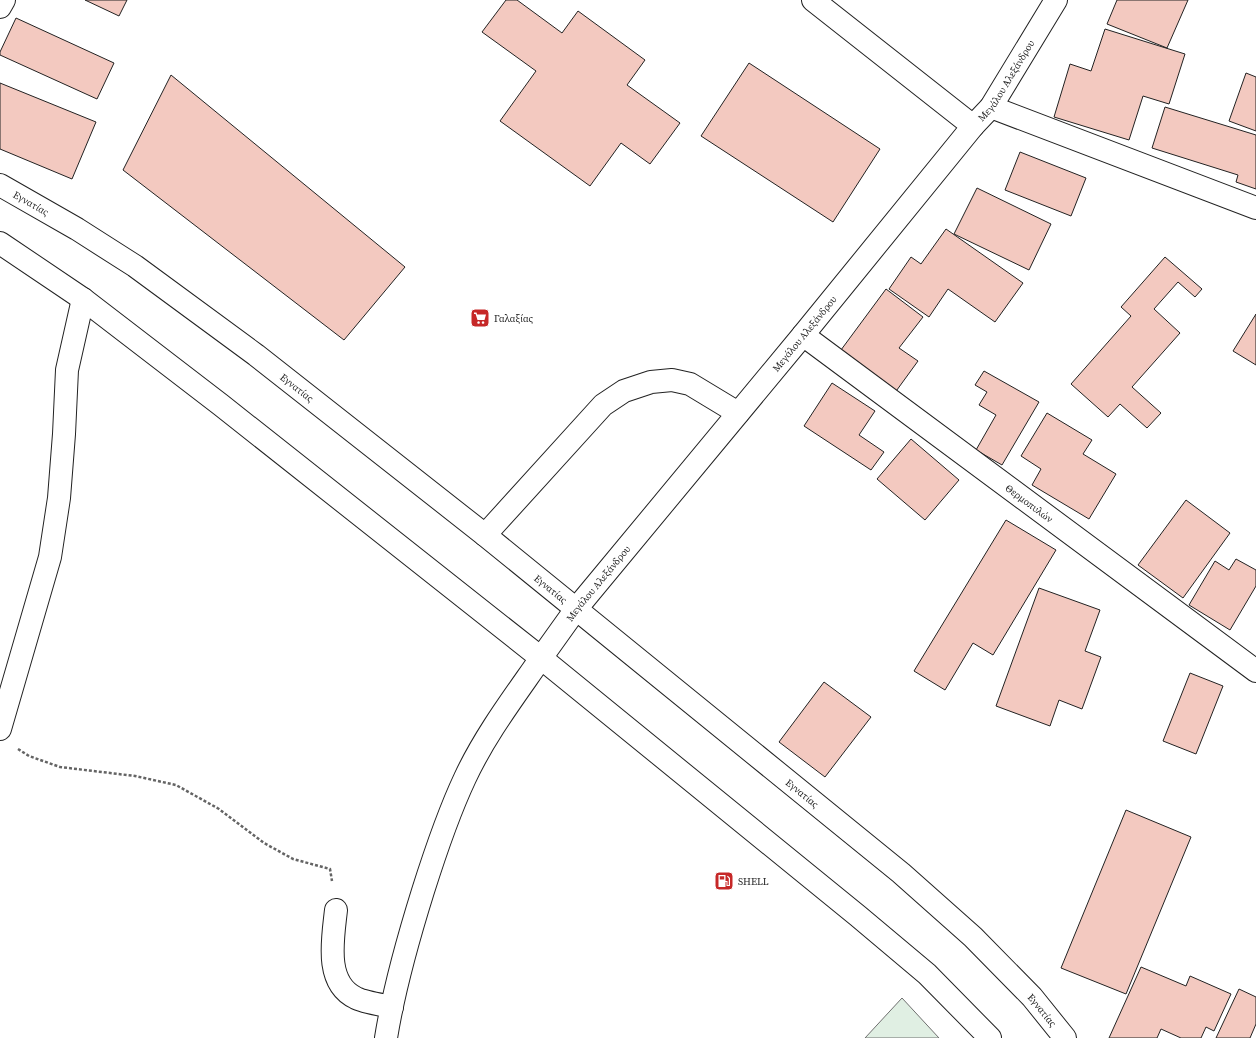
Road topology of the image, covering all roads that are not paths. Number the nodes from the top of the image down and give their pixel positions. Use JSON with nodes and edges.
{"nodes":[{"id":1,"x":4,"y":0,"type":"edge"},
{"id":2,"x":813,"y":0,"type":"edge"},
{"id":3,"x":1056,"y":0,"type":"edge"},
{"id":4,"x":0,"y":7,"type":"edge"},
{"id":5,"x":991,"y":107,"type":"junction"},
{"id":6,"x":973,"y":126,"type":"junction"},
{"id":7,"x":0,"y":185,"type":"edge"},
{"id":8,"x":1256,"y":208,"type":"edge"},
{"id":9,"x":0,"y":242,"type":"edge"},
{"id":10,"x":83,"y":299,"type":"junction"},
{"id":11,"x":803,"y":335,"type":"junction"},
{"id":12,"x":738,"y":413,"type":"junction"},
{"id":13,"x":485,"y":535,"type":"junction"},
{"id":14,"x":576,"y":608,"type":"junction"},
{"id":15,"x":541,"y":658,"type":"junction"},
{"id":16,"x":1256,"y":671,"type":"edge"},
{"id":17,"x":0,"y":729,"type":"edge"},
{"id":18,"x":336,"y":910,"type":"dead end"},
{"id":19,"x":392,"y":1007,"type":"junction"},
{"id":20,"x":386,"y":1038,"type":"edge"},
{"id":21,"x":990,"y":1038,"type":"edge"},
{"id":22,"x":1065,"y":1038,"type":"edge"}],
"edges":[{"from":1,"to":4,"type":"main road"},
{"from":2,"to":6,"type":"main road"},
{"from":3,"to":5,"type":"main road","name":"Μεγάλου Αλεξάνδρου"},
{"from":5,"to":6,"type":"main road","name":"Μεγάλου Αλεξάνδρου"},
{"from":5,"to":8,"type":"main road"},
{"from":6,"to":11,"type":"main road","name":"Μεγάλου Αλεξάνδρου"},
{"from":7,"to":13,"type":"main road","name":"Εγνατίας"},
{"from":9,"to":10,"type":"main road"},
{"from":10,"to":15,"type":"main road"},
{"from":10,"to":17,"type":"main road"},
{"from":11,"to":12,"type":"main road","name":"Μεγάλου Αλεξάνδρου"},
{"from":11,"to":16,"type":"main road","name":"Θερμοπυλών"},
{"from":12,"to":13,"type":"main road"},
{"from":12,"to":14,"type":"main road","name":"Μεγάλου Αλεξάνδρου"},
{"from":13,"to":14,"type":"main road","name":"Εγνατίας"},
{"from":14,"to":15,"type":"main road","name":"Μεγάλου Αλεξάνδρου"},
{"from":14,"to":22,"type":"main road","name":"Εγνατίας"},
{"from":15,"to":19,"type":"main road","name":"Μεγάλου Αλεξάνδρου"},
{"from":15,"to":21,"type":"main road"},
{"from":18,"to":19,"type":"main road"},
{"from":19,"to":20,"type":"main road","name":"Μεγάλου Αλεξάνδρου"}]}
